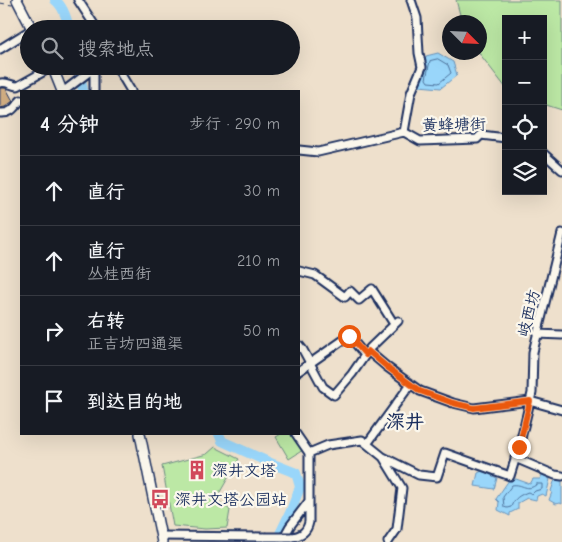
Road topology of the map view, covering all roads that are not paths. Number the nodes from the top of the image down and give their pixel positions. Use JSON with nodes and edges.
{"nodes":[{"id":1,"x":78,"y":0,"type":"edge"},
{"id":2,"x":411,"y":0,"type":"edge"},
{"id":3,"x":18,"y":2,"type":"edge"},
{"id":4,"x":27,"y":20,"type":"edge"},
{"id":5,"x":91,"y":20,"type":"edge"},
{"id":6,"x":20,"y":37,"type":"edge"},
{"id":7,"x":0,"y":49,"type":"edge"},
{"id":8,"x":37,"y":75,"type":"edge"},
{"id":9,"x":56,"y":75,"type":"edge"},
{"id":10,"x":85,"y":75,"type":"edge"},
{"id":11,"x":93,"y":75,"type":"edge"},
{"id":12,"x":122,"y":75,"type":"edge"},
{"id":13,"x":0,"y":83,"type":"edge"},
{"id":14,"x":63,"y":90,"type":"edge"},
{"id":15,"x":64,"y":90,"type":"edge"},
{"id":16,"x":94,"y":90,"type":"edge"},
{"id":17,"x":131,"y":90,"type":"edge"},
{"id":18,"x":20,"y":101,"type":"edge"},
{"id":19,"x":0,"y":113,"type":"edge"},
{"id":20,"x":404,"y":132,"type":"junction"},
{"id":21,"x":502,"y":138,"type":"edge"},
{"id":22,"x":300,"y":150,"type":"edge"},
{"id":23,"x":547,"y":157,"type":"edge"},
{"id":24,"x":562,"y":170,"type":"edge"},
{"id":25,"x":562,"y":233,"type":"edge"},
{"id":26,"x":300,"y":271,"type":"edge"},
{"id":27,"x":537,"y":334,"type":"junction"},
{"id":28,"x":562,"y":336,"type":"edge"},
{"id":29,"x":300,"y":346,"type":"edge"},
{"id":30,"x":367,"y":353,"type":"junction"},
{"id":31,"x":310,"y":363,"type":"junction"},
{"id":32,"x":300,"y":370,"type":"edge"},
{"id":33,"x":410,"y":385,"type":"junction"},
{"id":34,"x":530,"y":401,"type":"junction"},
{"id":35,"x":562,"y":410,"type":"edge"},
{"id":36,"x":140,"y":435,"type":"edge"},
{"id":37,"x":297,"y":435,"type":"edge"},
{"id":38,"x":367,"y":444,"type":"junction"},
{"id":39,"x":309,"y":453,"type":"junction"},
{"id":40,"x":383,"y":457,"type":"junction"},
{"id":41,"x":515,"y":458,"type":"junction"},
{"id":42,"x":558,"y":476,"type":"edge"},
{"id":43,"x":309,"y":501,"type":"junction"},
{"id":44,"x":162,"y":539,"type":"edge"},
{"id":45,"x":281,"y":542,"type":"edge"},
{"id":46,"x":388,"y":542,"type":"edge"}],
"edges":[{"from":1,"to":5,"type":"street"},
{"from":2,"to":20,"type":"street"},
{"from":3,"to":4,"type":"main road"},
{"from":6,"to":7,"type":"street"},
{"from":8,"to":13,"type":"street"},
{"from":9,"to":14,"type":"main road"},
{"from":10,"to":15,"type":"street"},
{"from":11,"to":16,"type":"street"},
{"from":12,"to":17,"type":"street"},
{"from":18,"to":19,"type":"street"},
{"from":20,"to":21,"type":"street","name":"黄蜂塘街"},
{"from":20,"to":22,"type":"street"},
{"from":23,"to":24,"type":"street"},
{"from":25,"to":27,"type":"street","name":"岐西坊"},
{"from":26,"to":30,"type":"street"},
{"from":27,"to":28,"type":"street"},
{"from":27,"to":34,"type":"street","name":"岐西坊"},
{"from":29,"to":31,"type":"street"},
{"from":30,"to":31,"type":"street"},
{"from":30,"to":31,"type":"street"},
{"from":30,"to":33,"type":"street"},
{"from":31,"to":32,"type":"street"},
{"from":33,"to":34,"type":"street"},
{"from":33,"to":38,"type":"street"},
{"from":34,"to":35,"type":"street"},
{"from":34,"to":41,"type":"street","name":"岐西坊"},
{"from":36,"to":44,"type":"main road"},
{"from":37,"to":39,"type":"street"},
{"from":38,"to":39,"type":"street"},
{"from":38,"to":40,"type":"street"},
{"from":39,"to":43,"type":"street"},
{"from":40,"to":41,"type":"street","name":"岐西坊"},
{"from":40,"to":46,"type":"street"},
{"from":41,"to":42,"type":"street"},
{"from":43,"to":44,"type":"street","bridge":true},
{"from":43,"to":45,"type":"street"}]}
